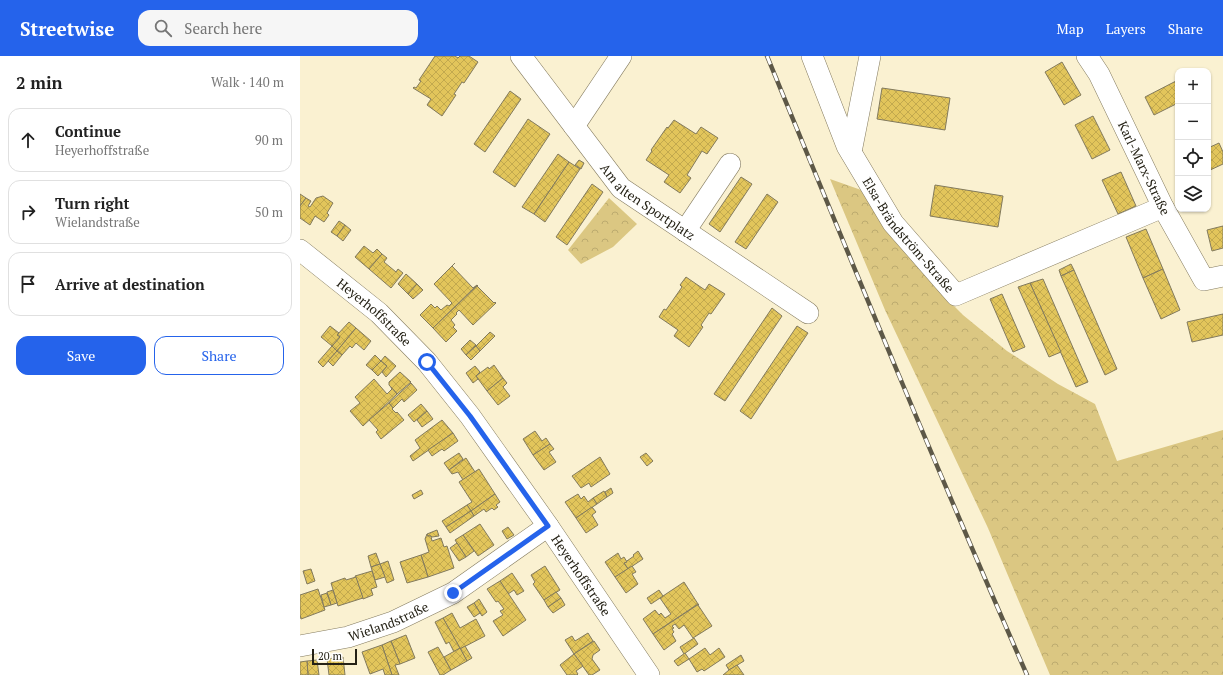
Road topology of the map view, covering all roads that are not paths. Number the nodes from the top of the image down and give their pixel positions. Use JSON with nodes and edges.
{"nodes":[{"id":1,"x":521,"y":56,"type":"edge"},
{"id":2,"x":621,"y":56,"type":"edge"},
{"id":3,"x":812,"y":56,"type":"edge"},
{"id":4,"x":870,"y":56,"type":"edge"},
{"id":5,"x":1087,"y":56,"type":"edge"},
{"id":6,"x":574,"y":126,"type":"junction"},
{"id":7,"x":851,"y":152,"type":"junction"},
{"id":8,"x":730,"y":164,"type":"dead end"},
{"id":9,"x":1163,"y":207,"type":"junction"},
{"id":10,"x":686,"y":231,"type":"junction"},
{"id":11,"x":300,"y":250,"type":"edge"},
{"id":12,"x":1214,"y":278,"type":"edge"},
{"id":13,"x":808,"y":313,"type":"dead end"},
{"id":14,"x":548,"y":526,"type":"junction"},
{"id":15,"x":300,"y":646,"type":"edge"},
{"id":16,"x":649,"y":675,"type":"edge"}],
"edges":[{"from":1,"to":6,"type":"street","name":"Am alten Sportplatz"},
{"from":2,"to":6,"type":"street"},
{"from":3,"to":7,"type":"street","name":"Elsa-Brändström-Straße"},
{"from":4,"to":7,"type":"street"},
{"from":5,"to":9,"type":"street","name":"Karl-Marx-Straße"},
{"from":6,"to":10,"type":"street","name":"Am alten Sportplatz"},
{"from":7,"to":9,"type":"street","name":"Elsa-Brändström-Straße"},
{"from":8,"to":10,"type":"street"},
{"from":9,"to":12,"type":"street","name":"Karl-Marx-Straße"},
{"from":10,"to":13,"type":"street","name":"Am alten Sportplatz"},
{"from":11,"to":14,"type":"street","name":"Heyerhoffstraße"},
{"from":14,"to":15,"type":"street","name":"Wielandstraße"},
{"from":14,"to":16,"type":"street","name":"Heyerhoffstraße"}]}
